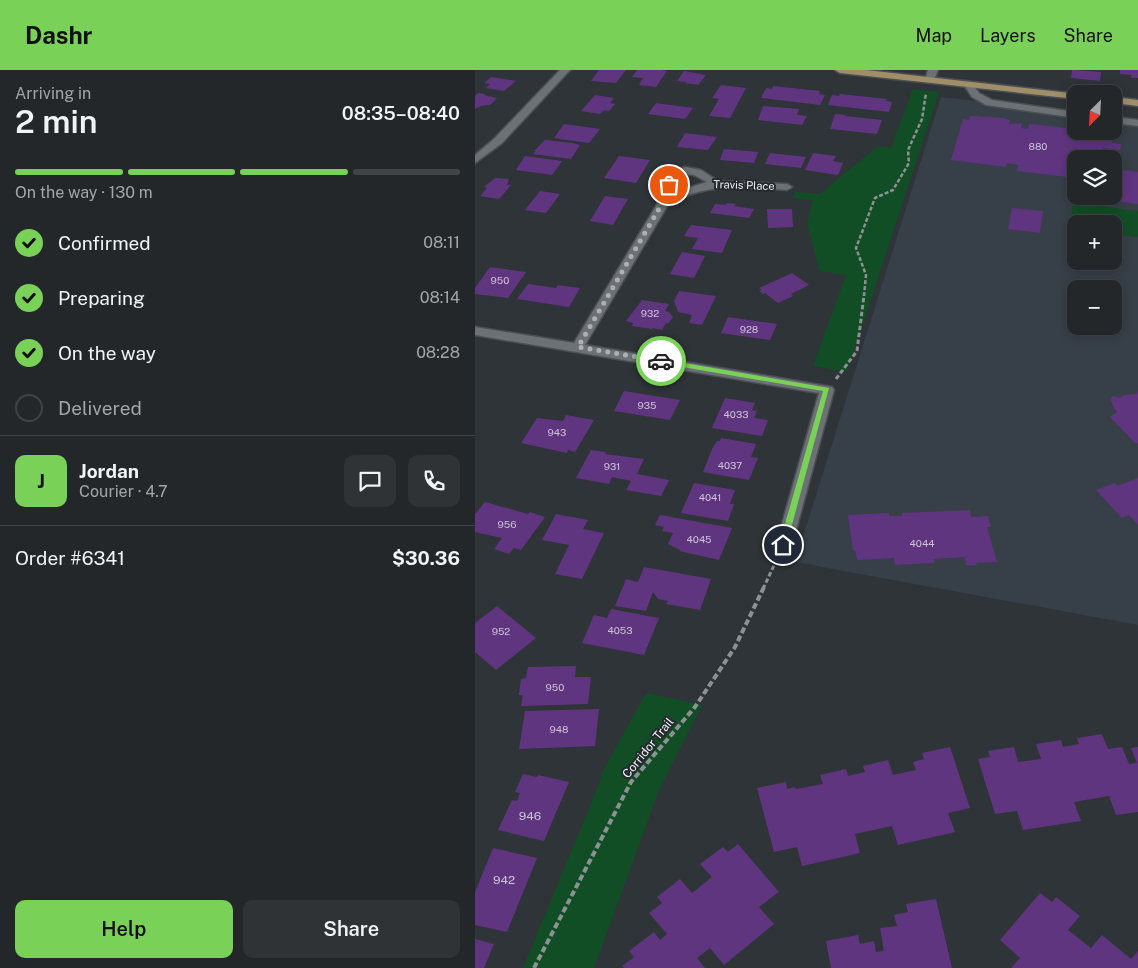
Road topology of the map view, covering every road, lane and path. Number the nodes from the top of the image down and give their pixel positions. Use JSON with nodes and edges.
{"nodes":[{"id":1,"x":565,"y":70,"type":"edge"},
{"id":2,"x":841,"y":70,"type":"edge"},
{"id":3,"x":933,"y":70,"type":"edge"},
{"id":4,"x":930,"y":80,"type":"junction"},
{"id":5,"x":969,"y":84,"type":"junction"},
{"id":6,"x":1067,"y":95,"type":"edge"},
{"id":7,"x":1123,"y":101,"type":"edge"},
{"id":8,"x":1138,"y":103,"type":"edge"},
{"id":9,"x":1067,"y":114,"type":"edge"},
{"id":10,"x":1123,"y":121,"type":"edge"},
{"id":11,"x":1138,"y":123,"type":"edge"},
{"id":12,"x":480,"y":151,"type":"edge"},
{"id":13,"x":475,"y":160,"type":"edge"},
{"id":14,"x":714,"y":183,"type":"junction"},
{"id":15,"x":787,"y":187,"type":"dead end"},
{"id":16,"x":673,"y":196,"type":"junction"},
{"id":17,"x":475,"y":331,"type":"edge"},
{"id":18,"x":578,"y":347,"type":"junction"},
{"id":19,"x":827,"y":390,"type":"junction"},
{"id":20,"x":783,"y":545,"type":"joint"},
{"id":21,"x":534,"y":968,"type":"edge"}],
"edges":[{"from":1,"to":12,"type":"street"},
{"from":2,"to":4,"type":"main road"},
{"from":3,"to":4,"type":"street"},
{"from":4,"to":5,"type":"main road"},
{"from":4,"to":19,"type":"path"},
{"from":5,"to":6,"type":"main road"},
{"from":5,"to":9,"type":"street"},
{"from":7,"to":8,"type":"main road"},
{"from":10,"to":11,"type":"street"},
{"from":12,"to":13,"type":"street"},
{"from":14,"to":15,"type":"street","name":"Travis Place"},
{"from":14,"to":16,"type":"street","name":"Travis Place"},
{"from":14,"to":16,"type":"street"},
{"from":16,"to":18,"type":"street","name":"Travis Place"},
{"from":17,"to":18,"type":"street"},
{"from":18,"to":19,"type":"street"},
{"from":19,"to":20,"type":"street"},
{"from":20,"to":21,"type":"path","name":"Corridor Trail"}]}
